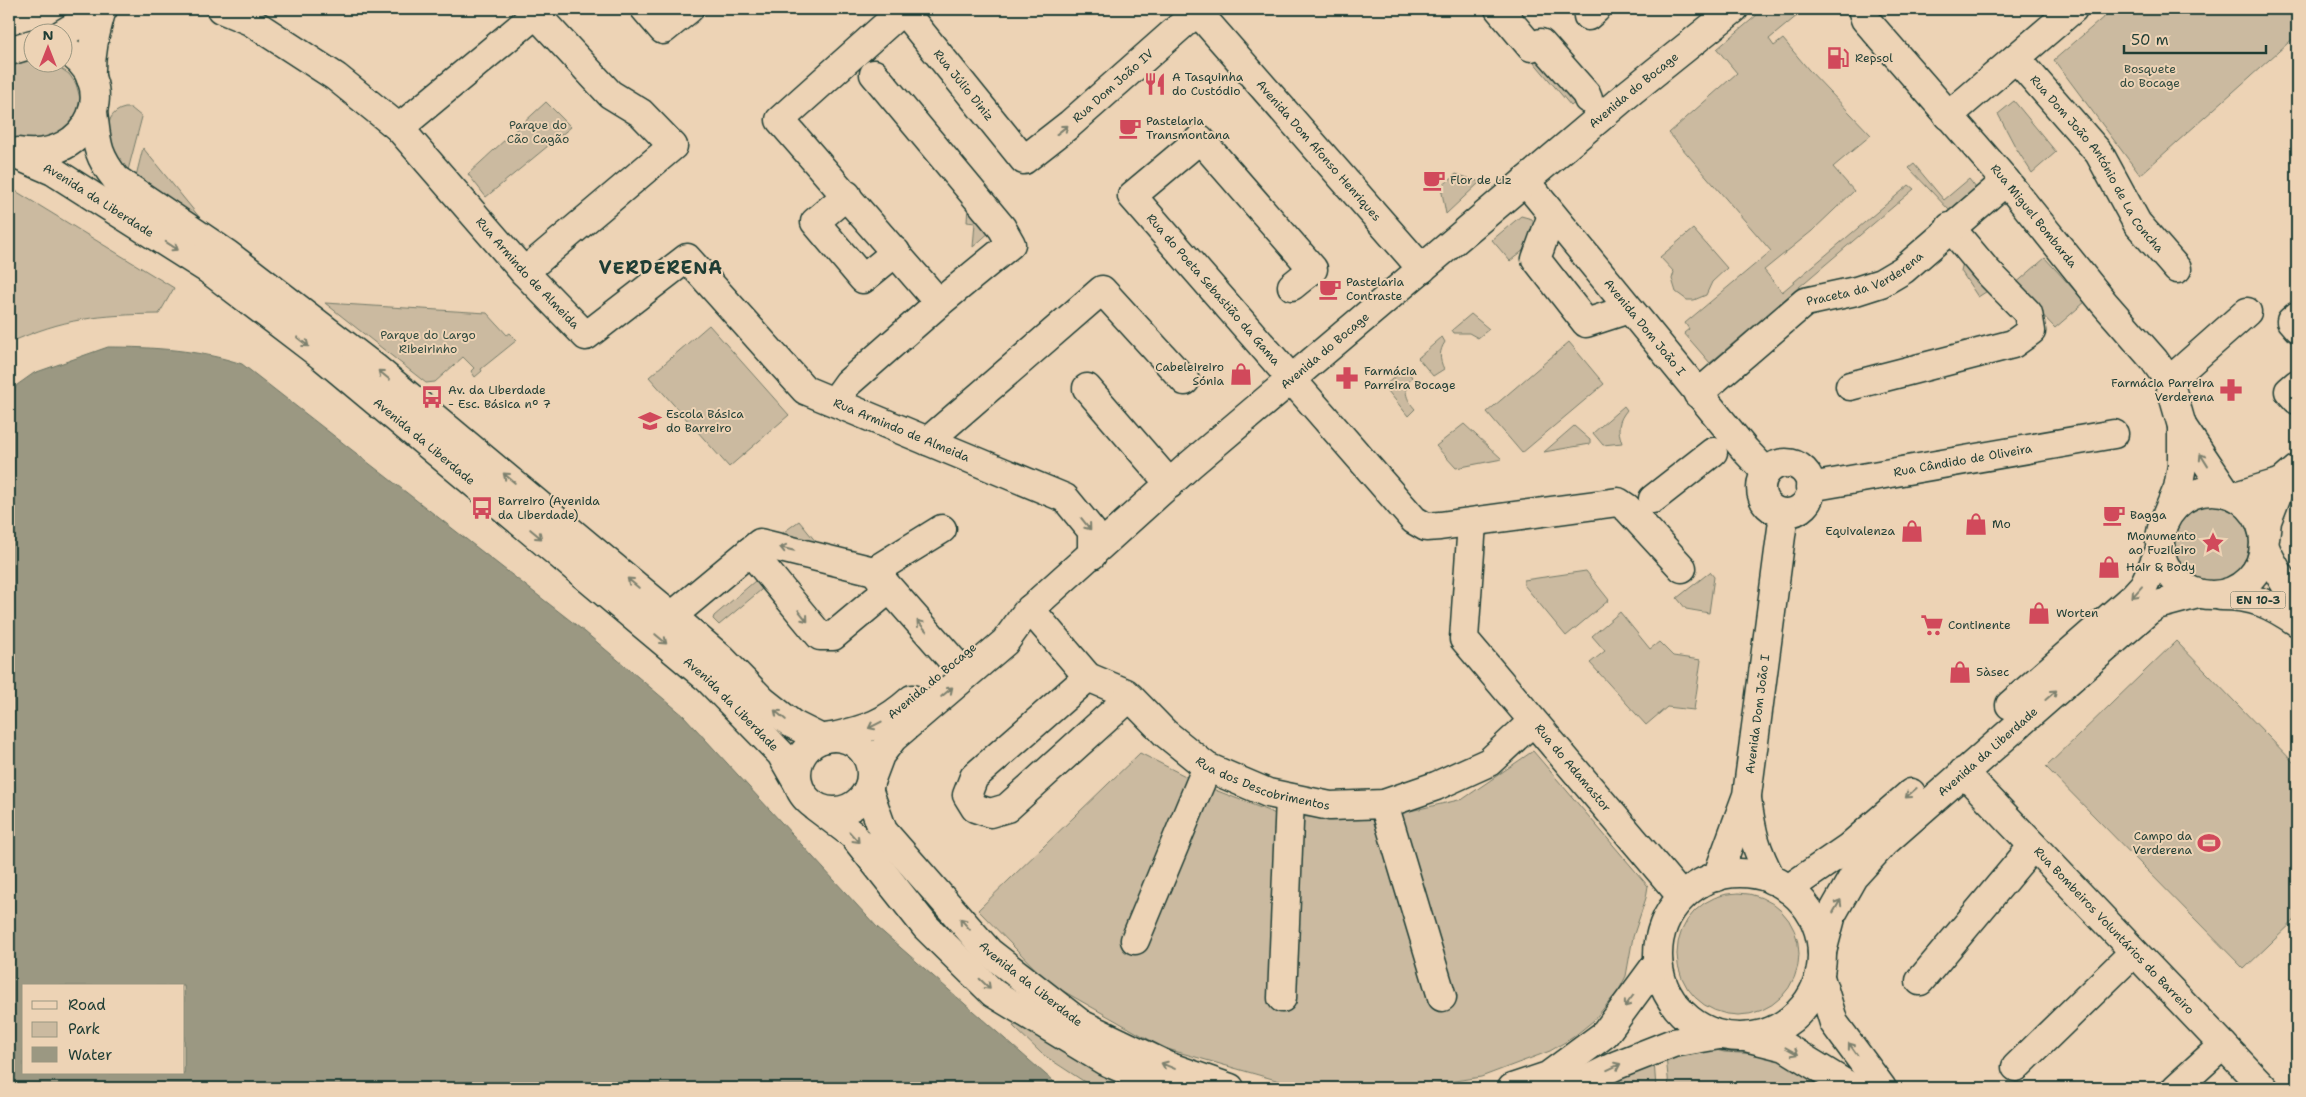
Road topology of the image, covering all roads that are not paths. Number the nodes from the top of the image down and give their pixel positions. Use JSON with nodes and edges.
{"nodes":[{"id":1,"x":102,"y":9,"type":"edge"},
{"id":2,"x":221,"y":9,"type":"edge"},
{"id":3,"x":645,"y":9,"type":"edge"},
{"id":4,"x":689,"y":9,"type":"edge"},
{"id":5,"x":1499,"y":9,"type":"edge"},
{"id":6,"x":1755,"y":9,"type":"edge"},
{"id":7,"x":2073,"y":9,"type":"edge"},
{"id":8,"x":903,"y":10,"type":"edge"},
{"id":9,"x":1197,"y":10,"type":"edge"},
{"id":10,"x":534,"y":11,"type":"edge"},
{"id":11,"x":1859,"y":12,"type":"edge"},
{"id":12,"x":1727,"y":14,"type":"edge"},
{"id":13,"x":256,"y":15,"type":"edge"},
{"id":14,"x":72,"y":28,"type":"edge"},
{"id":15,"x":72,"y":54,"type":"edge"},
{"id":16,"x":2016,"y":58,"type":"junction"},
{"id":17,"x":874,"y":74,"type":"dead end"},
{"id":18,"x":91,"y":79,"type":"junction"},
{"id":19,"x":1588,"y":99,"type":"dead end"},
{"id":20,"x":93,"y":112,"type":"junction"},
{"id":21,"x":1948,"y":116,"type":"junction"},
{"id":22,"x":399,"y":128,"type":"junction"},
{"id":23,"x":9,"y":151,"type":"edge"},
{"id":24,"x":1024,"y":160,"type":"joint"},
{"id":25,"x":1525,"y":181,"type":"junction"},
{"id":26,"x":2006,"y":181,"type":"junction"},
{"id":27,"x":847,"y":195,"type":"junction"},
{"id":28,"x":1552,"y":216,"type":"junction"},
{"id":29,"x":1950,"y":228,"type":"junction"},
{"id":30,"x":896,"y":252,"type":"junction"},
{"id":31,"x":1422,"y":269,"type":"junction"},
{"id":32,"x":2176,"y":269,"type":"dead end"},
{"id":33,"x":524,"y":272,"type":"junction"},
{"id":34,"x":1292,"y":286,"type":"dead end"},
{"id":35,"x":939,"y":304,"type":"junction"},
{"id":36,"x":1629,"y":310,"type":"junction"},
{"id":37,"x":2247,"y":312,"type":"dead end"},
{"id":38,"x":2297,"y":316,"type":"edge"},
{"id":39,"x":2297,"y":328,"type":"edge"},
{"id":40,"x":1292,"y":380,"type":"junction"},
{"id":41,"x":1185,"y":381,"type":"dead end"},
{"id":42,"x":2169,"y":381,"type":"junction"},
{"id":43,"x":2297,"y":384,"type":"edge"},
{"id":44,"x":1850,"y":386,"type":"dead end"},
{"id":45,"x":1087,"y":388,"type":"dead end"},
{"id":46,"x":1698,"y":394,"type":"junction"},
{"id":47,"x":2297,"y":400,"type":"edge"},
{"id":48,"x":835,"y":401,"type":"junction"},
{"id":49,"x":2182,"y":426,"type":"junction"},
{"id":50,"x":2114,"y":434,"type":"dead end"},
{"id":51,"x":928,"y":441,"type":"junction"},
{"id":52,"x":1713,"y":452,"type":"dead end"},
{"id":53,"x":1766,"y":472,"type":"junction"},
{"id":54,"x":2290,"y":476,"type":"edge"},
{"id":55,"x":1170,"y":484,"type":"junction"},
{"id":56,"x":1810,"y":487,"type":"junction"},
{"id":57,"x":2231,"y":494,"type":"junction"},
{"id":58,"x":1653,"y":499,"type":"dead end"},
{"id":59,"x":1784,"y":514,"type":"junction"},
{"id":60,"x":2165,"y":518,"type":"junction"},
{"id":61,"x":1472,"y":523,"type":"junction"},
{"id":62,"x":942,"y":529,"type":"dead end"},
{"id":63,"x":2265,"y":543,"type":"junction"},
{"id":64,"x":2160,"y":550,"type":"junction"},
{"id":65,"x":750,"y":551,"type":"junction"},
{"id":66,"x":1092,"y":556,"type":"junction"},
{"id":67,"x":1682,"y":568,"type":"dead end"},
{"id":68,"x":878,"y":575,"type":"junction"},
{"id":69,"x":2206,"y":595,"type":"junction"},
{"id":70,"x":2297,"y":606,"type":"edge"},
{"id":71,"x":1028,"y":611,"type":"junction"},
{"id":72,"x":672,"y":616,"type":"junction"},
{"id":73,"x":2297,"y":622,"type":"edge"},
{"id":74,"x":954,"y":662,"type":"junction"},
{"id":75,"x":1088,"y":677,"type":"junction"},
{"id":76,"x":1130,"y":697,"type":"junction"},
{"id":77,"x":1532,"y":722,"type":"junction"},
{"id":78,"x":828,"y":738,"type":"junction"},
{"id":79,"x":1207,"y":767,"type":"junction"},
{"id":80,"x":1963,"y":772,"type":"junction"},
{"id":81,"x":797,"y":782,"type":"junction"},
{"id":82,"x":869,"y":784,"type":"junction"},
{"id":83,"x":1747,"y":795,"type":"junction"},
{"id":84,"x":1290,"y":798,"type":"junction"},
{"id":85,"x":1384,"y":804,"type":"junction"},
{"id":86,"x":816,"y":807,"type":"junction"},
{"id":87,"x":2033,"y":846,"type":"junction"},
{"id":88,"x":1717,"y":877,"type":"junction"},
{"id":89,"x":1780,"y":884,"type":"junction"},
{"id":90,"x":1682,"y":897,"type":"junction"},
{"id":91,"x":1135,"y":940,"type":"dead end"},
{"id":92,"x":2134,"y":952,"type":"junction"},
{"id":93,"x":1658,"y":962,"type":"junction"},
{"id":94,"x":1821,"y":964,"type":"junction"},
{"id":95,"x":1920,"y":981,"type":"dead end"},
{"id":96,"x":1442,"y":997,"type":"dead end"},
{"id":97,"x":1282,"y":998,"type":"dead end"},
{"id":98,"x":1732,"y":1036,"type":"junction"},
{"id":99,"x":2223,"y":1045,"type":"junction"},
{"id":100,"x":2016,"y":1067,"type":"dead end"},
{"id":101,"x":1167,"y":1088,"type":"edge"},
{"id":102,"x":1230,"y":1088,"type":"edge"},
{"id":103,"x":1512,"y":1088,"type":"edge"},
{"id":104,"x":1570,"y":1088,"type":"edge"},
{"id":105,"x":1852,"y":1088,"type":"edge"},
{"id":106,"x":1882,"y":1088,"type":"edge"},
{"id":107,"x":2176,"y":1088,"type":"edge"},
{"id":108,"x":2264,"y":1088,"type":"edge"}],
"edges":[{"from":1,"to":14,"type":"street"},
{"from":1,"to":18,"type":"street"},
{"from":2,"to":13,"type":"street","name":"Rua Armindo de Almeida"},
{"from":3,"to":4,"type":"street"},
{"from":5,"to":19,"type":"street"},
{"from":6,"to":12,"type":"street","name":"Avenida do Bocage"},
{"from":7,"to":16,"type":"street"},
{"from":8,"to":24,"type":"street","name":"Rua Júlio Diniz"},
{"from":8,"to":27,"type":"street"},
{"from":24,"to":9,"type":"street","name":"Rua Dom João IV","one_way":true},
{"from":9,"to":31,"type":"street","name":"Avenida Dom Afonso Henriques"},
{"from":10,"to":22,"type":"street"},
{"from":10,"to":33,"type":"street"},
{"from":11,"to":21,"type":"street","name":"Rua Miguel Bombarda"},
{"from":12,"to":25,"type":"street","name":"Avenida do Bocage"},
{"from":13,"to":22,"type":"street","name":"Rua Armindo de Almeida"},
{"from":15,"to":18,"type":"street","name":"Avenida da Liberdade"},
{"from":16,"to":21,"type":"street"},
{"from":16,"to":32,"type":"street","name":"Rua Dom João António de La Concha"},
{"from":17,"to":35,"type":"street"},
{"from":18,"to":20,"type":"street","name":"Avenida da Liberdade"},
{"from":20,"to":23,"type":"street","name":"Avenida da Liberdade"},
{"from":72,"to":20,"type":"street","name":"Avenida da Liberdade","one_way":true},
{"from":21,"to":26,"type":"street","name":"Rua Miguel Bombarda"},
{"from":22,"to":33,"type":"street","name":"Rua Armindo de Almeida"},
{"from":23,"to":81,"type":"street","name":"Avenida da Liberdade","one_way":true},
{"from":25,"to":28,"type":"street","name":"Avenida Dom João I"},
{"from":25,"to":31,"type":"street","name":"Avenida do Bocage"},
{"from":26,"to":29,"type":"street","name":"Praceta da Verderena"},
{"from":26,"to":42,"type":"street","name":"Rua Miguel Bombarda"},
{"from":27,"to":30,"type":"street"},
{"from":27,"to":30,"type":"street"},
{"from":28,"to":36,"type":"street","name":"Avenida Dom João I"},
{"from":28,"to":36,"type":"street"},
{"from":29,"to":44,"type":"street"},
{"from":29,"to":46,"type":"street","name":"Praceta da Verderena"},
{"from":30,"to":35,"type":"street"},
{"from":31,"to":40,"type":"street","name":"Avenida do Bocage"},
{"from":33,"to":48,"type":"street","name":"Rua Armindo de Almeida"},
{"from":34,"to":40,"type":"street","name":"Rua do Poeta Sebastião da Gama"},
{"from":35,"to":48,"type":"street"},
{"from":36,"to":46,"type":"street","name":"Avenida Dom João I"},
{"from":37,"to":42,"type":"street"},
{"from":38,"to":39,"type":"street"},
{"from":40,"to":55,"type":"street","name":"Avenida do Bocage"},
{"from":40,"to":61,"type":"street","name":"Rua do Poeta Sebastião da Gama"},
{"from":41,"to":51,"type":"street"},
{"from":42,"to":49,"type":"street","name":"Rua Miguel Bombarda"},
{"from":43,"to":47,"type":"street"},
{"from":45,"to":55,"type":"street"},
{"from":46,"to":53,"type":"street","name":"Avenida Dom João I"},
{"from":48,"to":51,"type":"street","name":"Rua Armindo de Almeida"},
{"from":57,"to":49,"type":"street","name":"Rua Miguel Bombarda","one_way":true},
{"from":49,"to":60,"type":"street","name":"Rua Miguel Bombarda"},
{"from":50,"to":56,"type":"street","name":"Rua Cândido de Oliveira"},
{"from":51,"to":66,"type":"street","name":"Rua Armindo de Almeida","one_way":true},
{"from":52,"to":58,"type":"street"},
{"from":53,"to":56,"type":"street"},
{"from":53,"to":59,"type":"street"},
{"from":54,"to":57,"type":"street"},
{"from":54,"to":63,"type":"street"},
{"from":55,"to":66,"type":"street","name":"Avenida do Bocage"},
{"from":56,"to":59,"type":"street"},
{"from":57,"to":60,"type":"street"},
{"from":57,"to":63,"type":"street"},
{"from":59,"to":83,"type":"street","name":"Avenida Dom João I"},
{"from":60,"to":64,"type":"street"},
{"from":61,"to":67,"type":"street","name":"Rua do Poeta Sebastião da Gama"},
{"from":61,"to":77,"type":"street","name":"Rua do Adamastor"},
{"from":62,"to":68,"type":"street"},
{"from":63,"to":69,"type":"street"},
{"from":63,"to":70,"type":"street","number":"EN 10-3"},
{"from":64,"to":69,"type":"street"},
{"from":64,"to":89,"type":"street","name":"Avenida da Liberdade","one_way":true},
{"from":68,"to":65,"type":"street","one_way":true},
{"from":65,"to":68,"type":"street","one_way":true},
{"from":65,"to":72,"type":"street"},
{"from":66,"to":71,"type":"street","name":"Avenida do Bocage"},
{"from":74,"to":68,"type":"street","one_way":true},
{"from":69,"to":73,"type":"street","number":"EN 10-3"},
{"from":80,"to":69,"type":"street","name":"Avenida da Liberdade","one_way":true},
{"from":71,"to":74,"type":"street","name":"Avenida do Bocage"},
{"from":71,"to":75,"type":"street","name":"Rua dos Descobrimentos"},
{"from":82,"to":71,"type":"street","name":"Avenida do Bocage","one_way":true},
{"from":78,"to":72,"type":"street","name":"Avenida da Liberdade","one_way":true},
{"from":74,"to":78,"type":"street","name":"Avenida do Bocage","one_way":true},
{"from":75,"to":76,"type":"street","name":"Rua dos Descobrimentos"},
{"from":75,"to":76,"type":"street"},
{"from":76,"to":79,"type":"street","name":"Rua dos Descobrimentos"},
{"from":77,"to":85,"type":"street","name":"Rua dos Descobrimentos"},
{"from":77,"to":90,"type":"street","name":"Rua do Adamastor"},
{"from":78,"to":81,"type":"street"},
{"from":78,"to":82,"type":"street"},
{"from":79,"to":84,"type":"street","name":"Rua dos Descobrimentos"},
{"from":79,"to":91,"type":"street"},
{"from":80,"to":87,"type":"street","name":"Rua Bombeiros Voluntários do Barreiro"},
{"from":94,"to":80,"type":"street","name":"Avenida da Liberdade","one_way":true},
{"from":81,"to":86,"type":"street"},
{"from":82,"to":86,"type":"street"},
{"from":102,"to":82,"type":"street","name":"Avenida da Liberdade","one_way":true},
{"from":83,"to":88,"type":"street","name":"Avenida Dom João I"},
{"from":83,"to":89,"type":"street","name":"Avenida Dom João I"},
{"from":84,"to":85,"type":"street","name":"Rua dos Descobrimentos"},
{"from":84,"to":97,"type":"street"},
{"from":85,"to":96,"type":"street"},
{"from":86,"to":101,"type":"street","name":"Avenida da Liberdade","one_way":true},
{"from":87,"to":92,"type":"street","name":"Rua Bombeiros Voluntários do Barreiro"},
{"from":87,"to":95,"type":"street"},
{"from":88,"to":89,"type":"street"},
{"from":88,"to":90,"type":"street"},
{"from":89,"to":94,"type":"street"},
{"from":90,"to":93,"type":"street"},
{"from":92,"to":99,"type":"street","name":"Rua Bombeiros Voluntários do Barreiro"},
{"from":92,"to":100,"type":"street"},
{"from":93,"to":98,"type":"street"},
{"from":93,"to":103,"type":"street","one_way":true},
{"from":94,"to":98,"type":"street"},
{"from":106,"to":94,"type":"street","one_way":true},
{"from":104,"to":98,"type":"street","one_way":true},
{"from":98,"to":105,"type":"street","one_way":true},
{"from":99,"to":107,"type":"street"},
{"from":99,"to":108,"type":"street","name":"Rua Bombeiros Voluntários do Barreiro"}]}
